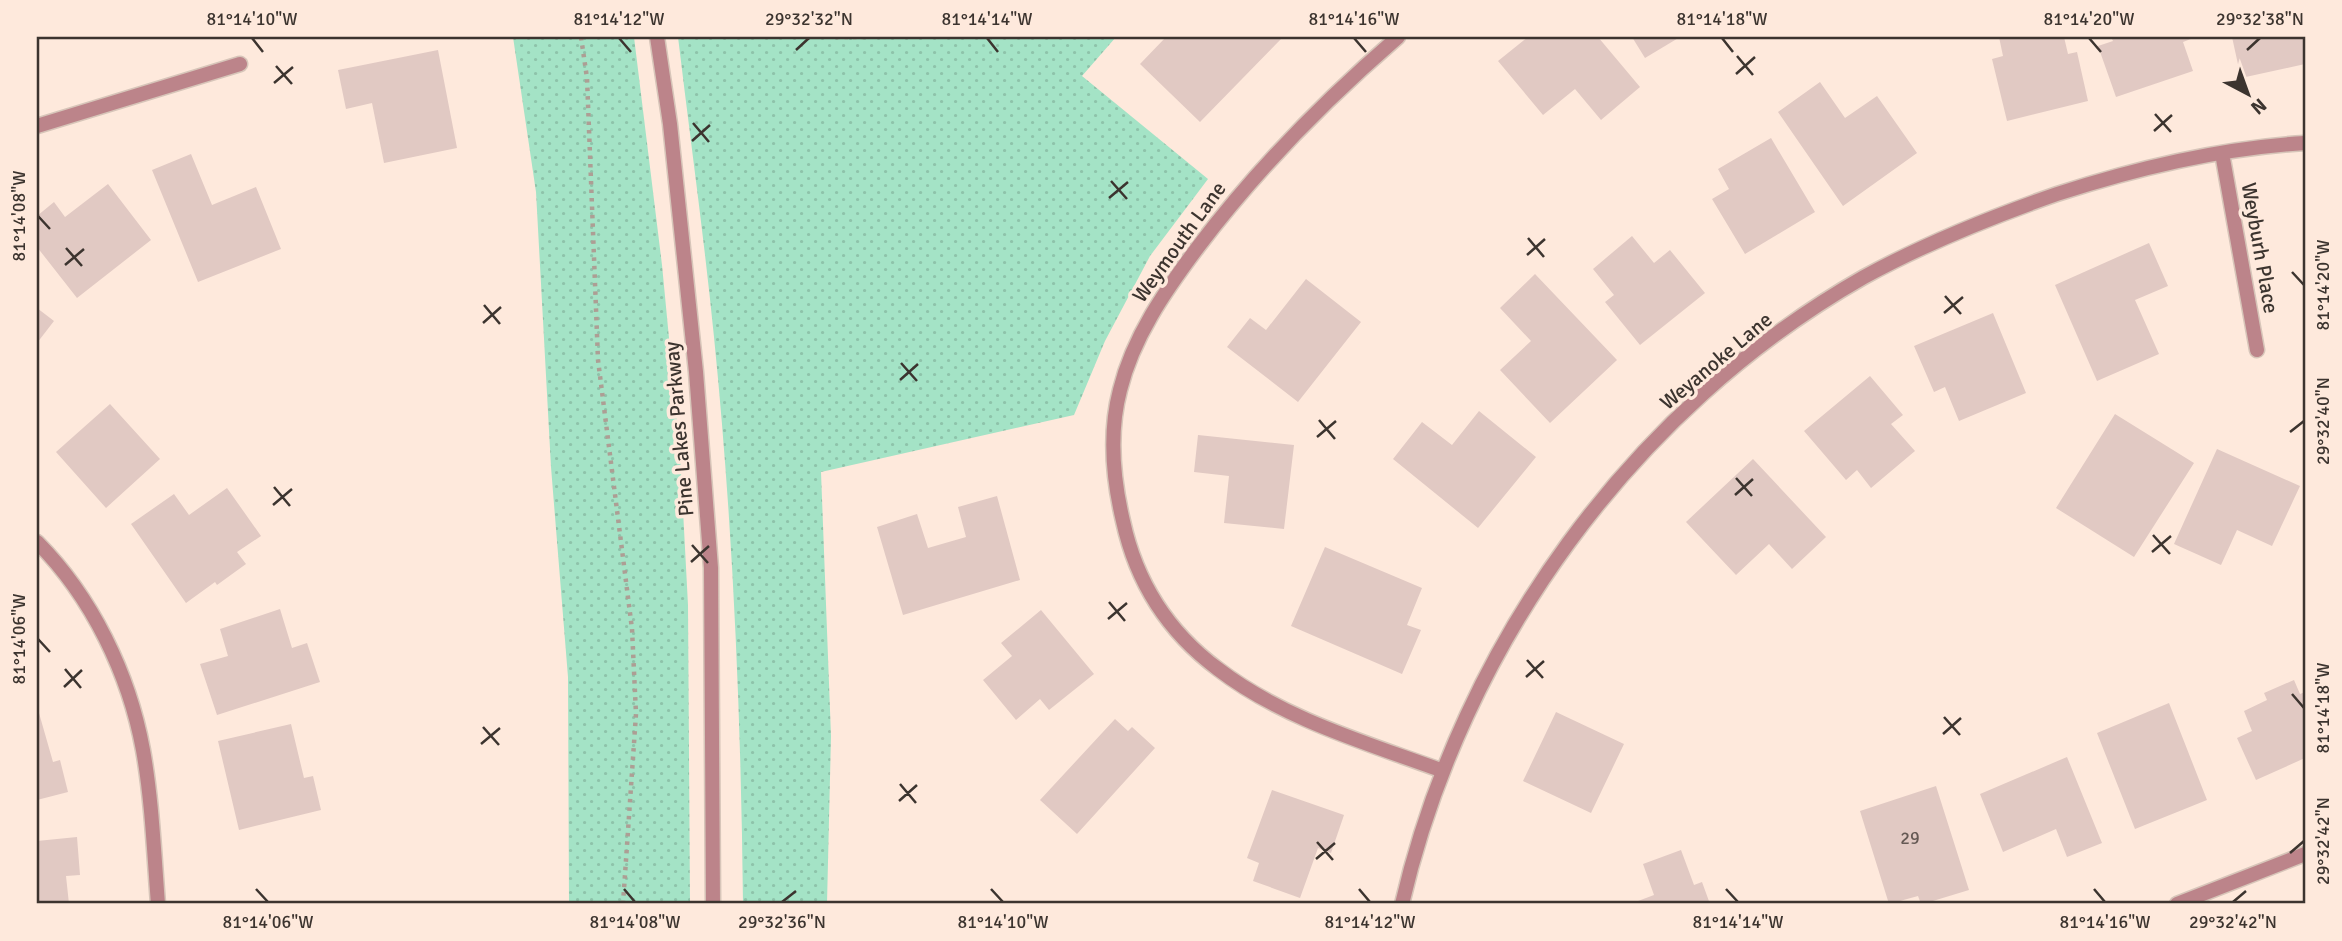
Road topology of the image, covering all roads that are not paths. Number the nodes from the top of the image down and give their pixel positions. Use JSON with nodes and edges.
{"nodes":[{"id":1,"x":657,"y":37,"type":"edge"},
{"id":2,"x":1398,"y":37,"type":"edge"},
{"id":3,"x":240,"y":64,"type":"dead end"},
{"id":4,"x":37,"y":126,"type":"edge"},
{"id":5,"x":2305,"y":143,"type":"edge"},
{"id":6,"x":2222,"y":153,"type":"junction"},
{"id":7,"x":2257,"y":349,"type":"dead end"},
{"id":8,"x":37,"y":542,"type":"edge"},
{"id":9,"x":1443,"y":771,"type":"junction"},
{"id":10,"x":2305,"y":854,"type":"edge"},
{"id":11,"x":158,"y":904,"type":"edge"},
{"id":12,"x":713,"y":904,"type":"edge"},
{"id":13,"x":1402,"y":904,"type":"edge"},
{"id":14,"x":2177,"y":904,"type":"edge"}],
"edges":[{"from":1,"to":12,"type":"street","name":"Pine Lakes Parkway"},
{"from":2,"to":9,"type":"street","name":"Weymouth Lane"},
{"from":3,"to":4,"type":"street"},
{"from":5,"to":6,"type":"street","name":"Weyanoke Lane"},
{"from":6,"to":7,"type":"street","name":"Weyburh Place"},
{"from":6,"to":9,"type":"street","name":"Weyanoke Lane"},
{"from":8,"to":11,"type":"street"},
{"from":9,"to":13,"type":"street","name":"Weyanoke Lane"},
{"from":10,"to":14,"type":"street"}]}
